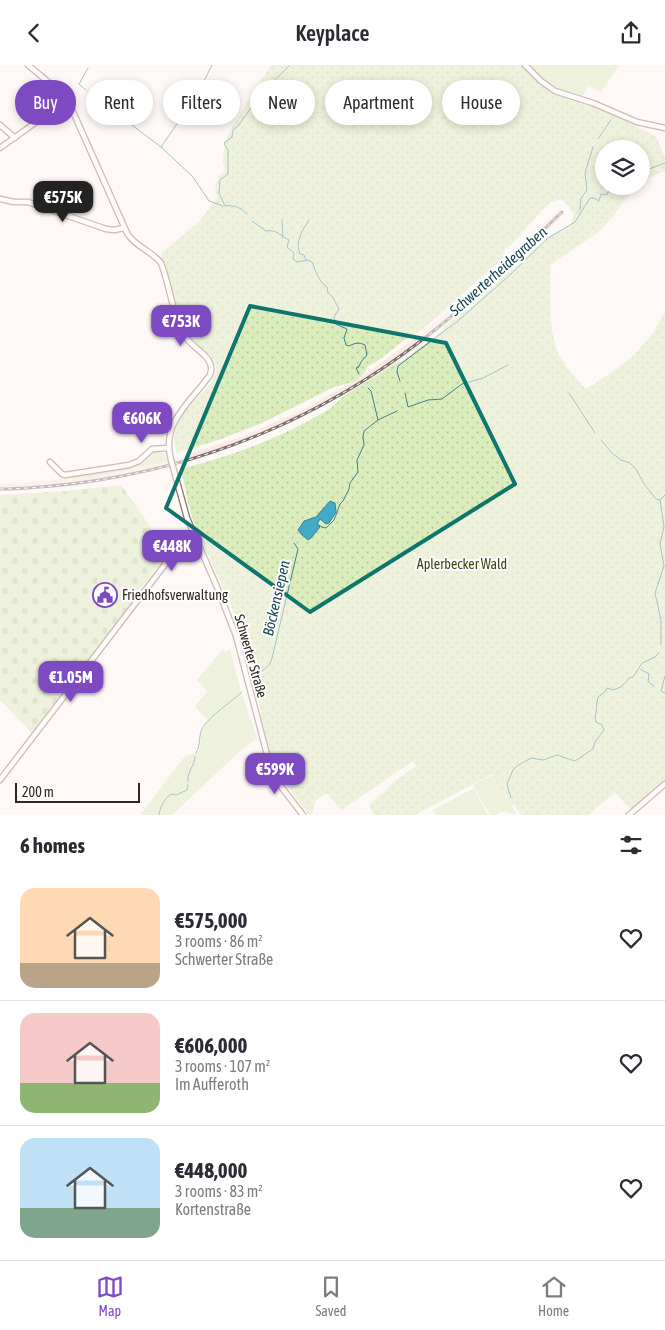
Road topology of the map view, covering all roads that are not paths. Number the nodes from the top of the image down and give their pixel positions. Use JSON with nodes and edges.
{"nodes":[{"id":1,"x":28,"y":65,"type":"edge"},
{"id":2,"x":525,"y":65,"type":"edge"},
{"id":3,"x":45,"y":80,"type":"edge"},
{"id":4,"x":76,"y":119,"type":"edge"},
{"id":5,"x":0,"y":125,"type":"edge"},
{"id":6,"x":32,"y":125,"type":"edge"},
{"id":7,"x":665,"y":128,"type":"edge"},
{"id":8,"x":15,"y":138,"type":"junction"},
{"id":9,"x":0,"y":148,"type":"edge"},
{"id":10,"x":0,"y":199,"type":"edge"},
{"id":11,"x":124,"y":227,"type":"junction"},
{"id":12,"x":168,"y":448,"type":"junction"},
{"id":13,"x":50,"y":462,"type":"dead end"},
{"id":14,"x":193,"y":534,"type":"junction"},
{"id":15,"x":0,"y":780,"type":"edge"},
{"id":16,"x":665,"y":784,"type":"edge"},
{"id":17,"x":303,"y":815,"type":"edge"},
{"id":18,"x":628,"y":815,"type":"edge"}],
"edges":[{"from":1,"to":3,"type":"street"},
{"from":2,"to":7,"type":"street"},
{"from":4,"to":11,"type":"street"},
{"from":5,"to":8,"type":"street"},
{"from":6,"to":8,"type":"street"},
{"from":8,"to":9,"type":"street"},
{"from":10,"to":11,"type":"street"},
{"from":11,"to":12,"type":"street","name":"Schwerter Straße"},
{"from":12,"to":13,"type":"street"},
{"from":12,"to":14,"type":"street","name":"Schwerter Straße","bridge":true},
{"from":14,"to":15,"type":"street"},
{"from":14,"to":17,"type":"street","name":"Schwerter Straße"},
{"from":16,"to":18,"type":"street"}]}
